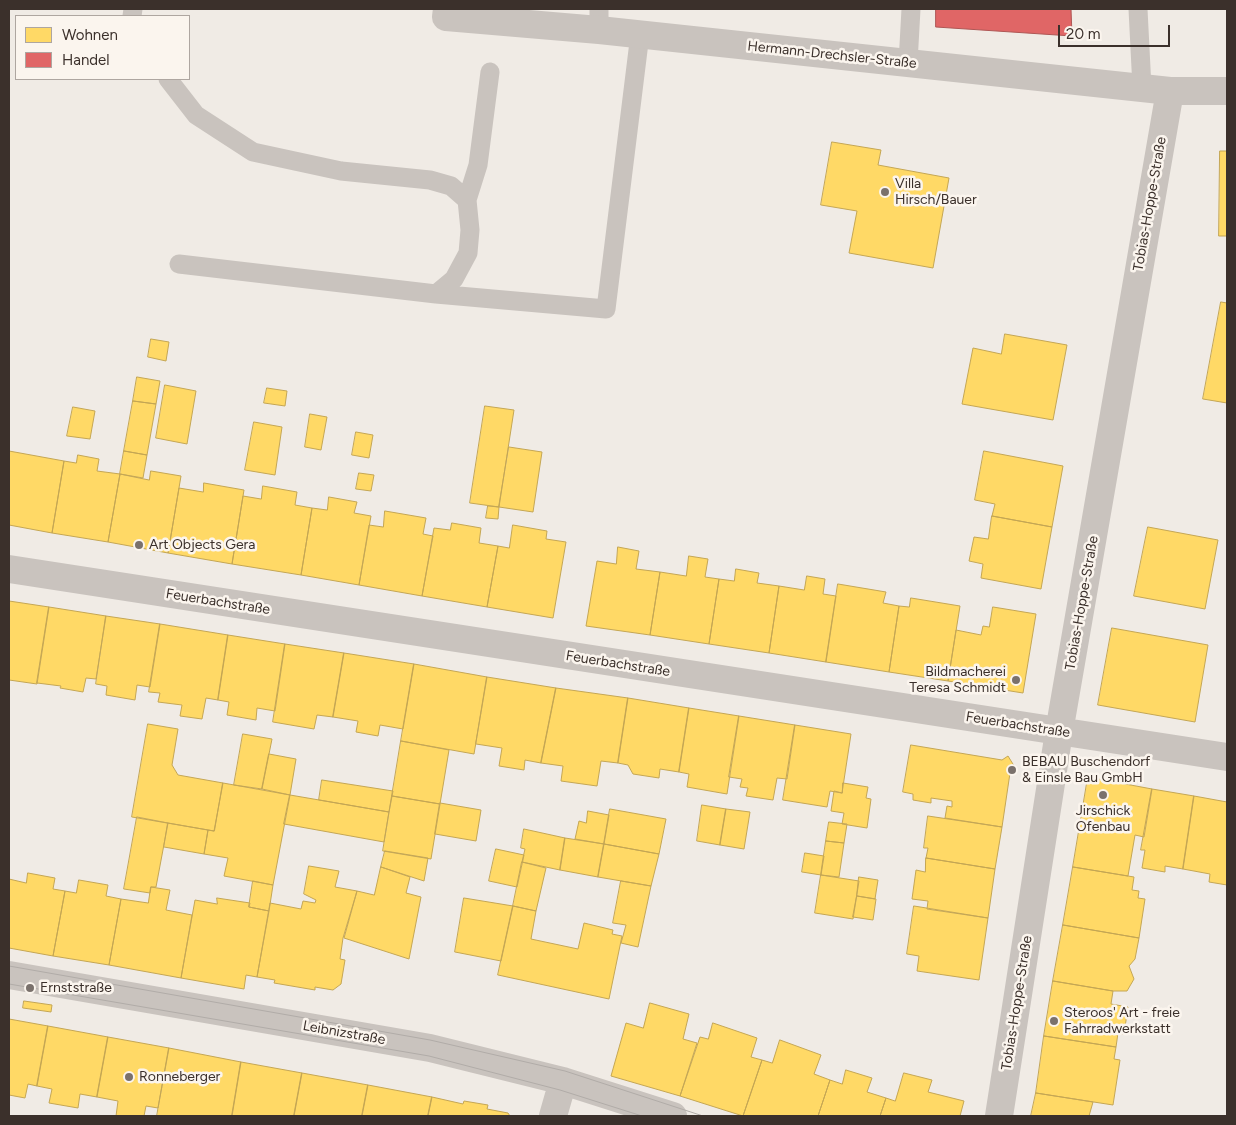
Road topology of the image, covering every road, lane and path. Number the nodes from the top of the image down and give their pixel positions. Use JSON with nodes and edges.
{"nodes":[{"id":1,"x":447,"y":9,"type":"edge"},
{"id":2,"x":912,"y":9,"type":"edge"},
{"id":3,"x":1138,"y":9,"type":"edge"},
{"id":4,"x":599,"y":19,"type":"edge"},
{"id":5,"x":640,"y":34,"type":"junction"},
{"id":6,"x":908,"y":63,"type":"junction"},
{"id":7,"x":490,"y":72,"type":"dead end"},
{"id":8,"x":169,"y":80,"type":"edge"},
{"id":9,"x":1142,"y":88,"type":"junction"},
{"id":10,"x":1170,"y":91,"type":"junction"},
{"id":11,"x":1227,"y":92,"type":"edge"},
{"id":12,"x":467,"y":200,"type":"junction"},
{"id":13,"x":179,"y":264,"type":"dead end"},
{"id":14,"x":436,"y":294,"type":"junction"},
{"id":15,"x":9,"y":569,"type":"edge"},
{"id":16,"x":1059,"y":732,"type":"junction"},
{"id":17,"x":1227,"y":757,"type":"edge"},
{"id":18,"x":9,"y":975,"type":"edge"},
{"id":19,"x":563,"y":1081,"type":"junction"},
{"id":20,"x":553,"y":1116,"type":"edge"},
{"id":21,"x":673,"y":1116,"type":"edge"},
{"id":22,"x":999,"y":1116,"type":"edge"}],
"edges":[{"from":1,"to":4,"type":"street","name":"Hermann-Drechsler-Straße"},
{"from":2,"to":6,"type":"lane"},
{"from":3,"to":9,"type":"lane"},
{"from":4,"to":5,"type":"street","name":"Hermann-Drechsler-Straße"},
{"from":5,"to":6,"type":"street","name":"Hermann-Drechsler-Straße"},
{"from":5,"to":14,"type":"lane"},
{"from":6,"to":9,"type":"street","name":"Hermann-Drechsler-Straße"},
{"from":7,"to":12,"type":"lane"},
{"from":8,"to":12,"type":"lane"},
{"from":9,"to":10,"type":"street","name":"Hermann-Drechsler-Straße"},
{"from":10,"to":11,"type":"street","name":"Hermann-Drechsler-Straße"},
{"from":10,"to":16,"type":"street","name":"Tobias-Hoppe-Straße"},
{"from":12,"to":14,"type":"lane"},
{"from":13,"to":14,"type":"lane"},
{"from":15,"to":16,"type":"street","name":"Feuerbachstraße"},
{"from":16,"to":17,"type":"street","name":"Feuerbachstraße"},
{"from":16,"to":22,"type":"street","name":"Tobias-Hoppe-Straße"},
{"from":18,"to":19,"type":"street","name":"Leibnizstraße"},
{"from":19,"to":20,"type":"street"},
{"from":19,"to":21,"type":"street","name":"Leibnizstraße"}]}
